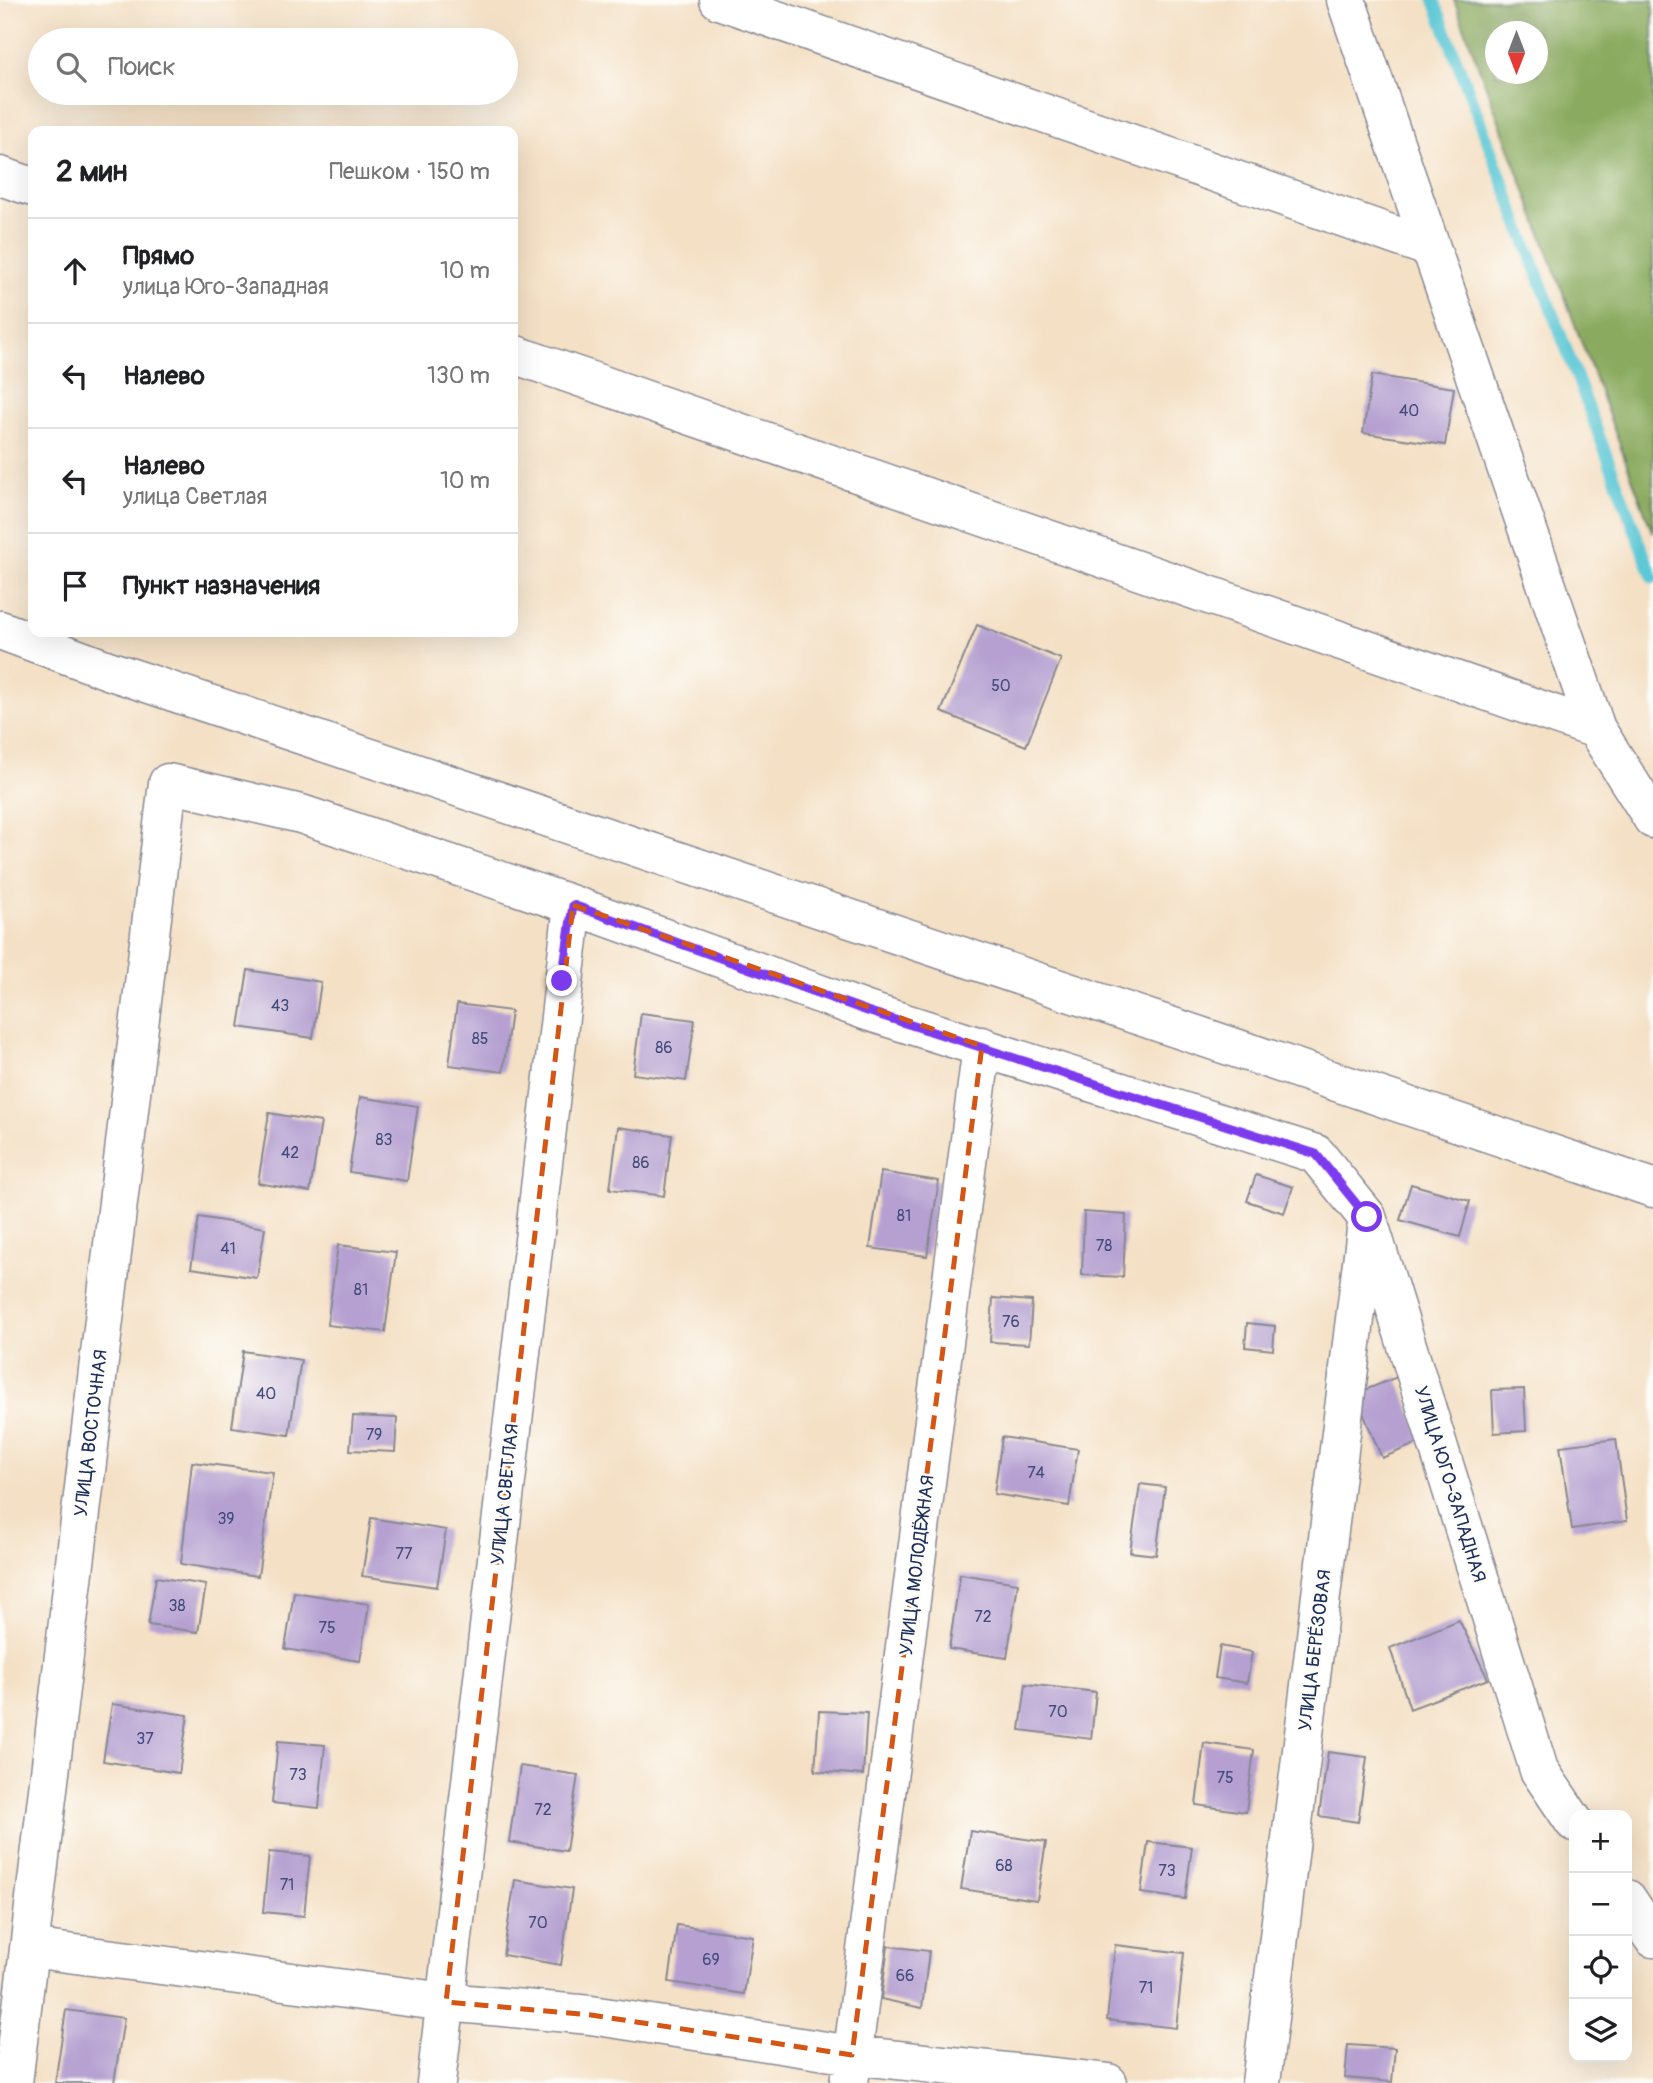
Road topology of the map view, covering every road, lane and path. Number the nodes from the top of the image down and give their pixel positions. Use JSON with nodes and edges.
{"nodes":[{"id":1,"x":719,"y":0,"type":"edge"},
{"id":2,"x":1346,"y":0,"type":"edge"},
{"id":3,"x":0,"y":176,"type":"edge"},
{"id":4,"x":28,"y":185,"type":"edge"},
{"id":5,"x":1431,"y":248,"type":"junction"},
{"id":6,"x":518,"y":356,"type":"edge"},
{"id":7,"x":0,"y":630,"type":"edge"},
{"id":8,"x":1596,"y":729,"type":"junction"},
{"id":9,"x":1653,"y":819,"type":"edge"},
{"id":10,"x":573,"y":905,"type":"junction"},
{"id":11,"x":982,"y":1046,"type":"junction"},
{"id":12,"x":1653,"y":1188,"type":"edge"},
{"id":13,"x":1367,"y":1217,"type":"junction"},
{"id":14,"x":1569,"y":1815,"type":"edge"},
{"id":15,"x":1632,"y":1906,"type":"edge"},
{"id":16,"x":1653,"y":1938,"type":"edge"},
{"id":17,"x":29,"y":1948,"type":"junction"},
{"id":18,"x":446,"y":2001,"type":"junction"},
{"id":19,"x":851,"y":2069,"type":"edge"},
{"id":20,"x":13,"y":2083,"type":"edge"},
{"id":21,"x":436,"y":2083,"type":"edge"},
{"id":22,"x":1108,"y":2083,"type":"edge"},
{"id":23,"x":1261,"y":2083,"type":"edge"}],
"edges":[{"from":1,"to":5,"type":"street"},
{"from":2,"to":5,"type":"street"},
{"from":3,"to":4,"type":"street"},
{"from":5,"to":8,"type":"street"},
{"from":6,"to":8,"type":"street"},
{"from":7,"to":12,"type":"street"},
{"from":8,"to":9,"type":"street"},
{"from":10,"to":11,"type":"street"},
{"from":10,"to":17,"type":"street","name":"УЛИЦА ВОСТОЧНАЯ"},
{"from":10,"to":18,"type":"street","name":"УЛИЦА СВЕТЛАЯ"},
{"from":11,"to":13,"type":"street","name":"УЛИЦА ЮГО-ЗАПАДНАЯ"},
{"from":11,"to":19,"type":"street","name":"УЛИЦА МОЛОДЁЖНАЯ"},
{"from":13,"to":14,"type":"street","name":"УЛИЦА ЮГО-ЗАПАДНАЯ"},
{"from":13,"to":23,"type":"street","name":"УЛИЦА БЕРЁЗОВАЯ"},
{"from":15,"to":16,"type":"street"},
{"from":17,"to":18,"type":"street"},
{"from":17,"to":20,"type":"street","name":"УЛИЦА ВОСТОЧНАЯ"},
{"from":18,"to":19,"type":"street"},
{"from":18,"to":21,"type":"street","name":"УЛИЦА СВЕТЛАЯ"},
{"from":19,"to":22,"type":"street"}]}
